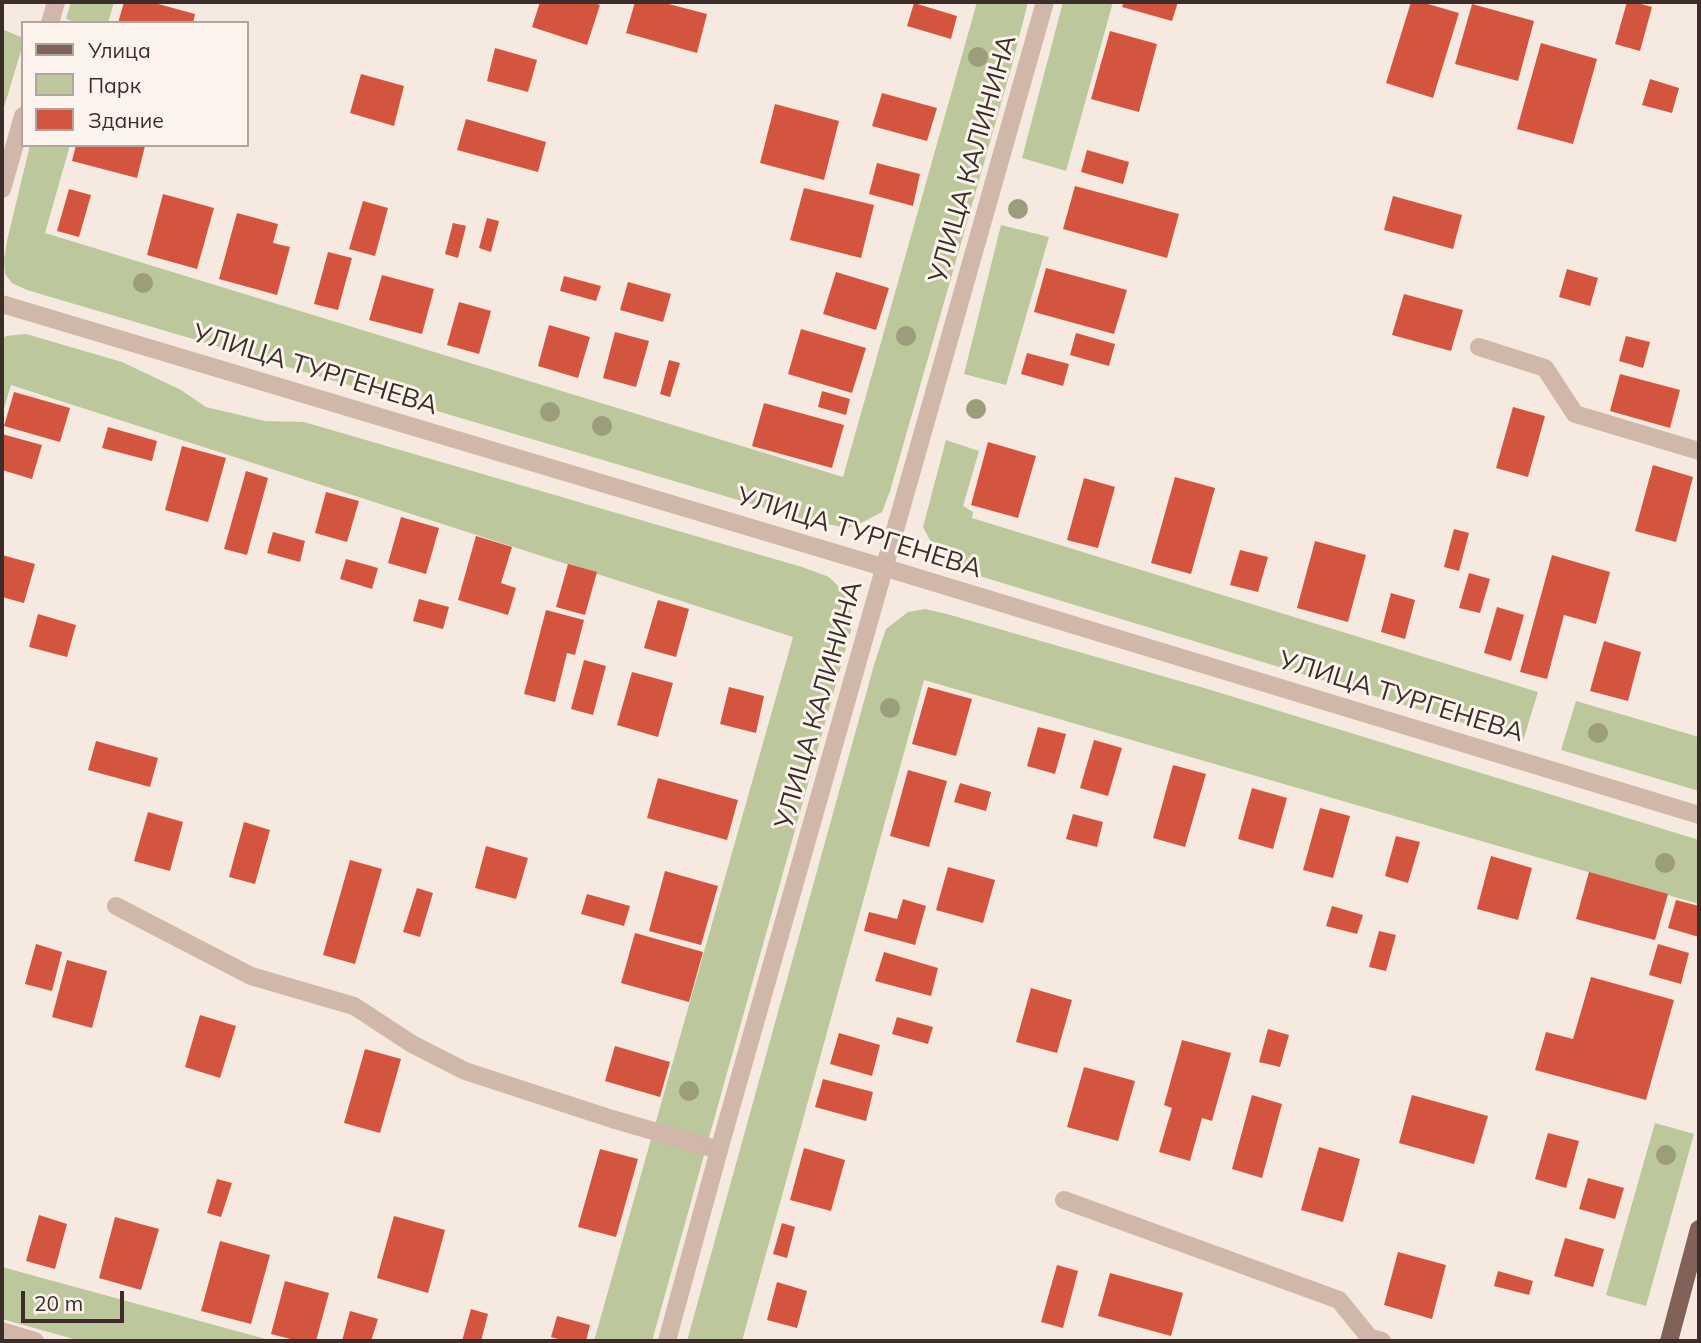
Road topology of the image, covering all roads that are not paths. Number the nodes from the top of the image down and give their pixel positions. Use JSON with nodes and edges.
{"nodes":[{"id":1,"x":56,"y":2,"type":"edge"},
{"id":2,"x":1045,"y":2,"type":"edge"},
{"id":3,"x":51,"y":21,"type":"edge"},
{"id":4,"x":21,"y":123,"type":"edge"},
{"id":5,"x":2,"y":189,"type":"edge"},
{"id":6,"x":2,"y":304,"type":"edge"},
{"id":7,"x":1479,"y":347,"type":"dead end"},
{"id":8,"x":1699,"y":451,"type":"edge"},
{"id":9,"x":886,"y":568,"type":"junction"},
{"id":10,"x":1699,"y":815,"type":"edge"},
{"id":11,"x":116,"y":906,"type":"dead end"},
{"id":12,"x":719,"y":1150,"type":"junction"},
{"id":13,"x":1064,"y":1200,"type":"dead end"},
{"id":14,"x":1699,"y":1228,"type":"edge"},
{"id":15,"x":2,"y":1331,"type":"edge"},
{"id":16,"x":35,"y":1341,"type":"edge"},
{"id":17,"x":667,"y":1341,"type":"edge"},
{"id":18,"x":1382,"y":1341,"type":"edge"},
{"id":19,"x":1669,"y":1341,"type":"edge"}],
"edges":[{"from":1,"to":3,"type":"street"},
{"from":2,"to":9,"type":"street","name":"УЛИЦА КАЛИНИНА"},
{"from":4,"to":5,"type":"street"},
{"from":6,"to":9,"type":"street","name":"УЛИЦА ТУРГЕНЕВА"},
{"from":7,"to":8,"type":"street"},
{"from":9,"to":10,"type":"street","name":"УЛИЦА ТУРГЕНЕВА"},
{"from":9,"to":12,"type":"street","name":"УЛИЦА КАЛИНИНА"},
{"from":11,"to":12,"type":"street"},
{"from":12,"to":17,"type":"street","name":"УЛИЦА КАЛИНИНА"},
{"from":13,"to":18,"type":"street"},
{"from":14,"to":19,"type":"main road"},
{"from":15,"to":16,"type":"street"}]}
